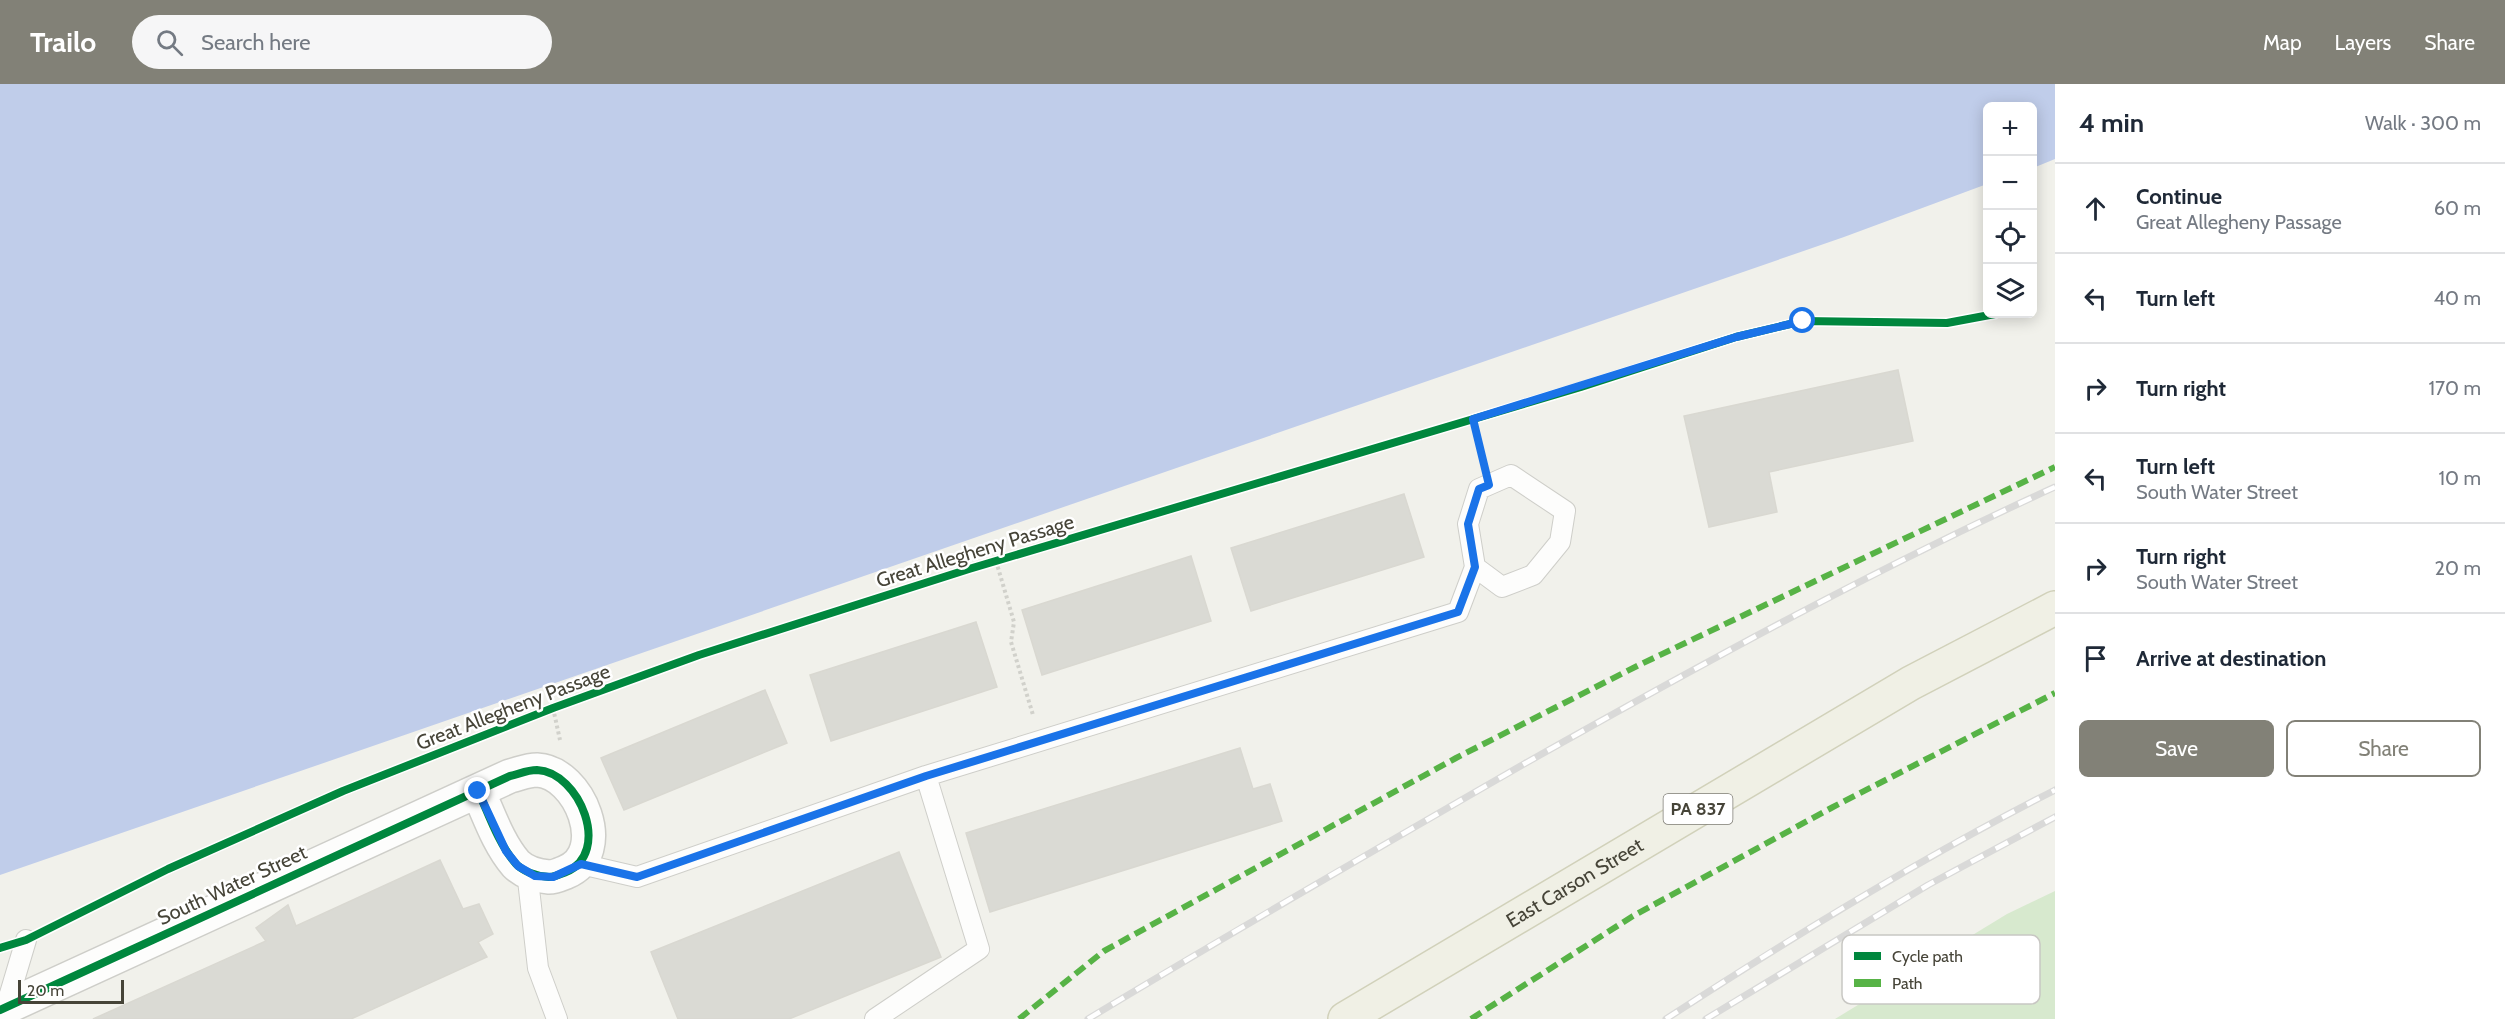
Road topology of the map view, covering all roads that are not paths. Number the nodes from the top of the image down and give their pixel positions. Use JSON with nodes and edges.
{"nodes":[{"id":1,"x":1475,"y":567,"type":"junction"},
{"id":2,"x":2055,"y":608,"type":"edge"},
{"id":3,"x":926,"y":776,"type":"junction"},
{"id":4,"x":478,"y":791,"type":"junction"},
{"id":5,"x":581,"y":864,"type":"junction"},
{"id":6,"x":527,"y":871,"type":"junction"},
{"id":7,"x":26,"y":940,"type":"dead end"},
{"id":8,"x":3,"y":1008,"type":"edge"},
{"id":9,"x":557,"y":1019,"type":"edge"},
{"id":10,"x":875,"y":1019,"type":"edge"},
{"id":11,"x":1346,"y":1019,"type":"edge"}],
"edges":[{"from":1,"to":1,"type":"lane"},
{"from":1,"to":3,"type":"lane"},
{"from":2,"to":11,"type":"main road","name":"East Carson Street","number":"PA 837"},
{"from":3,"to":5,"type":"lane"},
{"from":3,"to":10,"type":"lane"},
{"from":4,"to":5,"type":"street","name":"South Water Street"},
{"from":4,"to":6,"type":"street"},
{"from":4,"to":8,"type":"street","name":"South Water Street"},
{"from":5,"to":6,"type":"street"},
{"from":6,"to":9,"type":"lane"},
{"from":7,"to":8,"type":"lane"}]}
